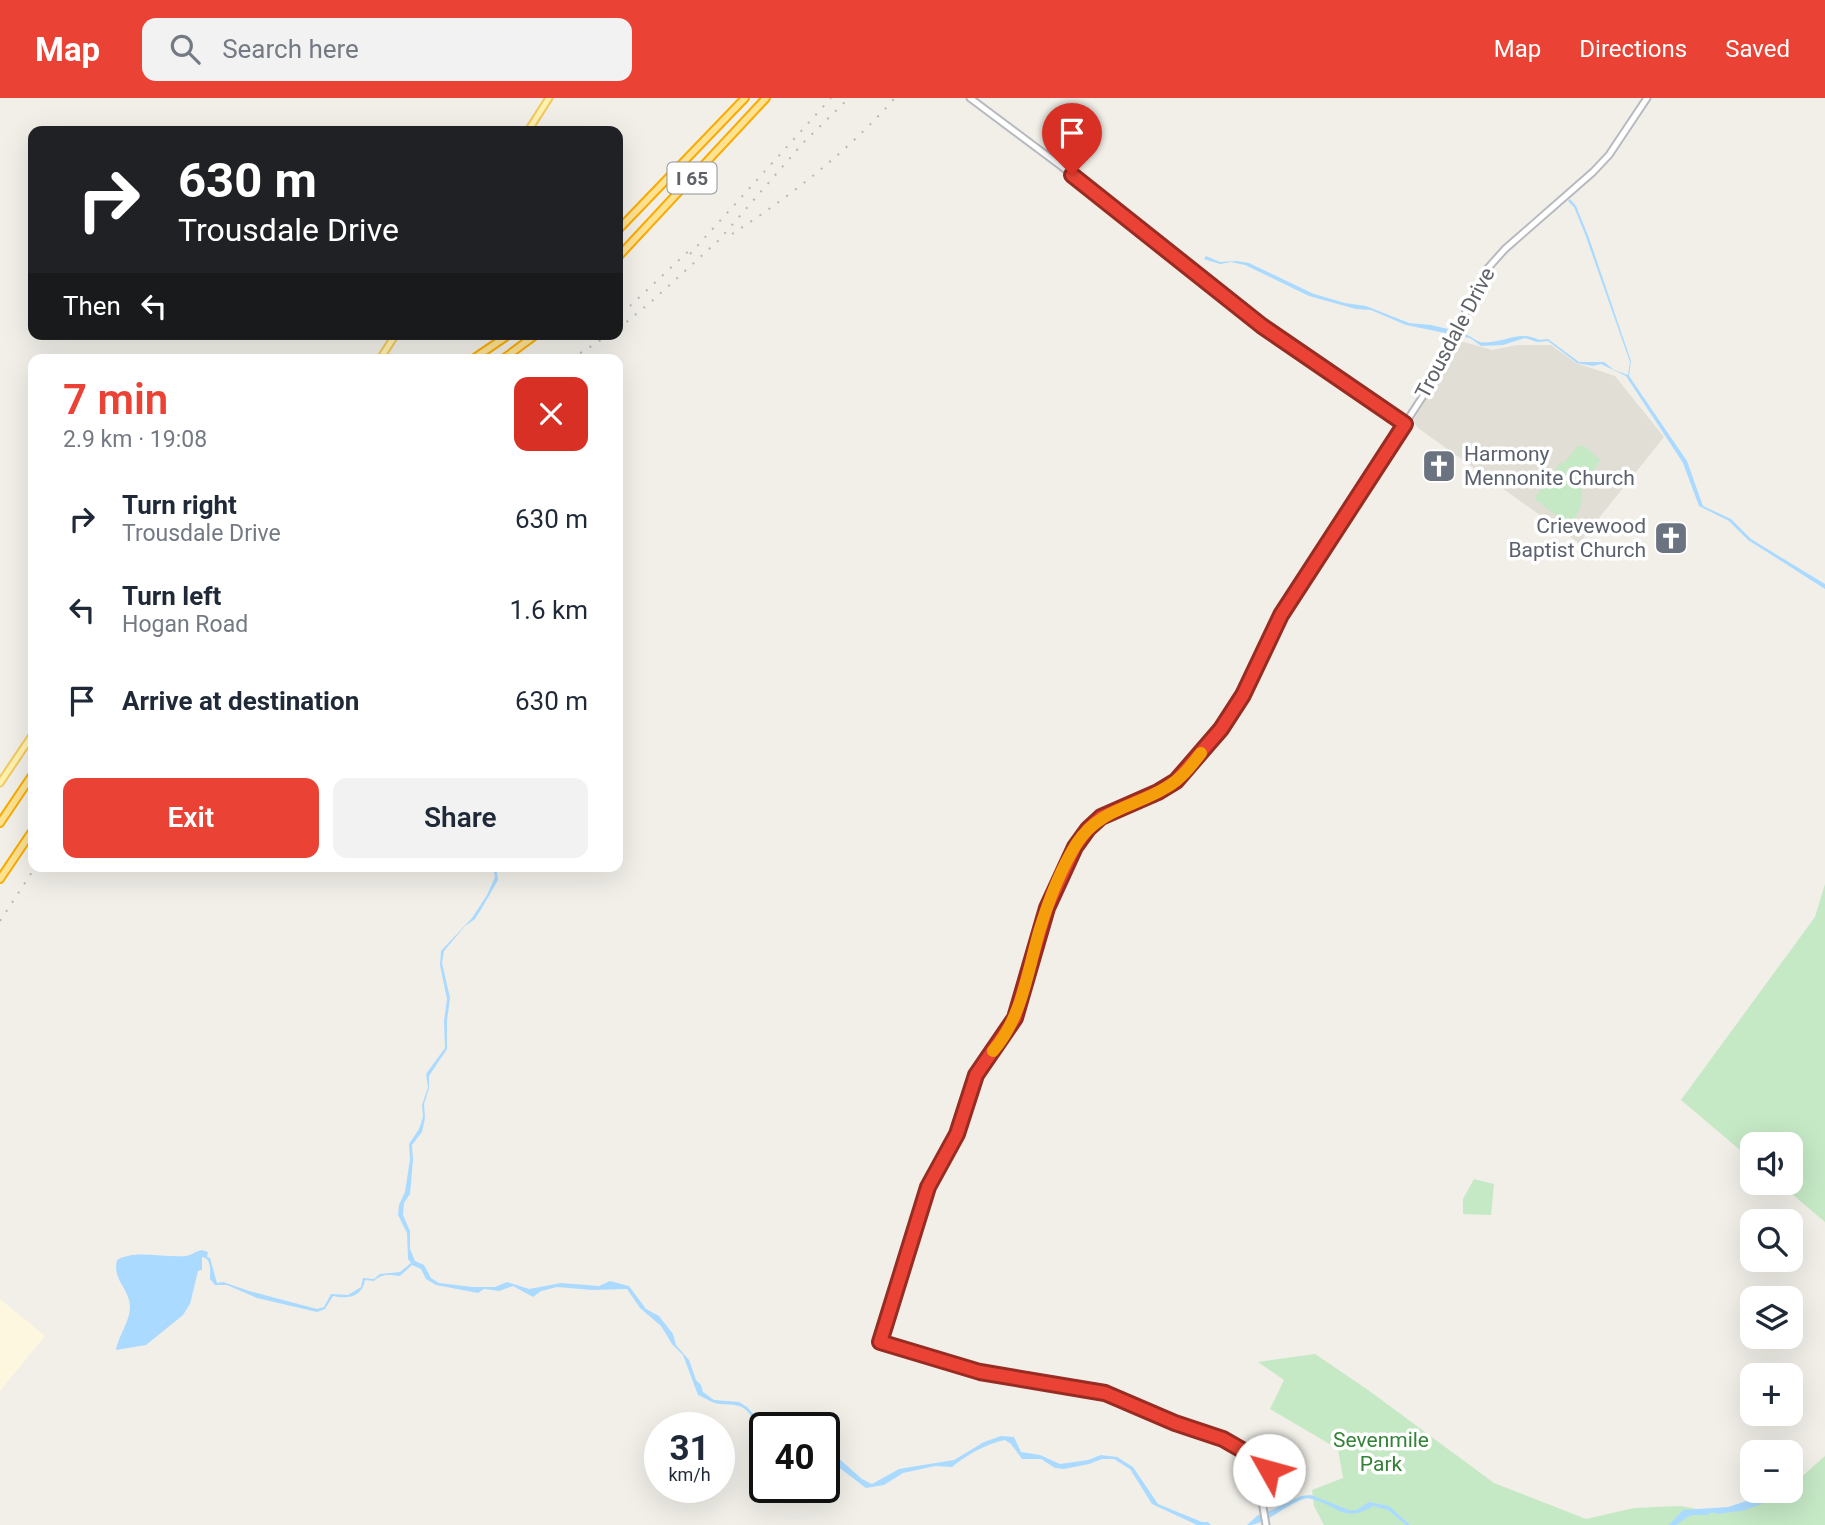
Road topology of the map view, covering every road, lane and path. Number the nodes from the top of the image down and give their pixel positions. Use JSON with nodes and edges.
{"nodes":[{"id":1,"x":549,"y":98,"type":"edge"},
{"id":2,"x":745,"y":98,"type":"edge"},
{"id":3,"x":766,"y":98,"type":"edge"},
{"id":4,"x":970,"y":98,"type":"edge"},
{"id":5,"x":1647,"y":98,"type":"edge"},
{"id":6,"x":531,"y":126,"type":"edge"},
{"id":7,"x":623,"y":225,"type":"edge"},
{"id":8,"x":623,"y":252,"type":"edge"},
{"id":9,"x":501,"y":340,"type":"edge"},
{"id":10,"x":529,"y":340,"type":"edge"},
{"id":11,"x":480,"y":354,"type":"edge"},
{"id":12,"x":510,"y":354,"type":"edge"},
{"id":13,"x":1405,"y":424,"type":"junction"},
{"id":14,"x":28,"y":741,"type":"edge"},
{"id":15,"x":28,"y":781,"type":"edge"},
{"id":16,"x":0,"y":783,"type":"edge"},
{"id":17,"x":0,"y":823,"type":"edge"},
{"id":18,"x":28,"y":837,"type":"edge"},
{"id":19,"x":0,"y":879,"type":"edge"},
{"id":20,"x":1265,"y":1523,"type":"edge"}],
"edges":[{"from":1,"to":6,"type":"main road"},
{"from":2,"to":7,"type":"highway","number":"I 65"},
{"from":3,"to":8,"type":"highway","number":"I 65"},
{"from":4,"to":13,"type":"street"},
{"from":5,"to":13,"type":"street","name":"Trousdale Drive"},
{"from":9,"to":11,"type":"highway"},
{"from":10,"to":12,"type":"highway"},
{"from":13,"to":20,"type":"street","name":"Trousdale Drive"},
{"from":14,"to":16,"type":"main road"},
{"from":15,"to":17,"type":"highway"},
{"from":18,"to":19,"type":"highway"}]}
